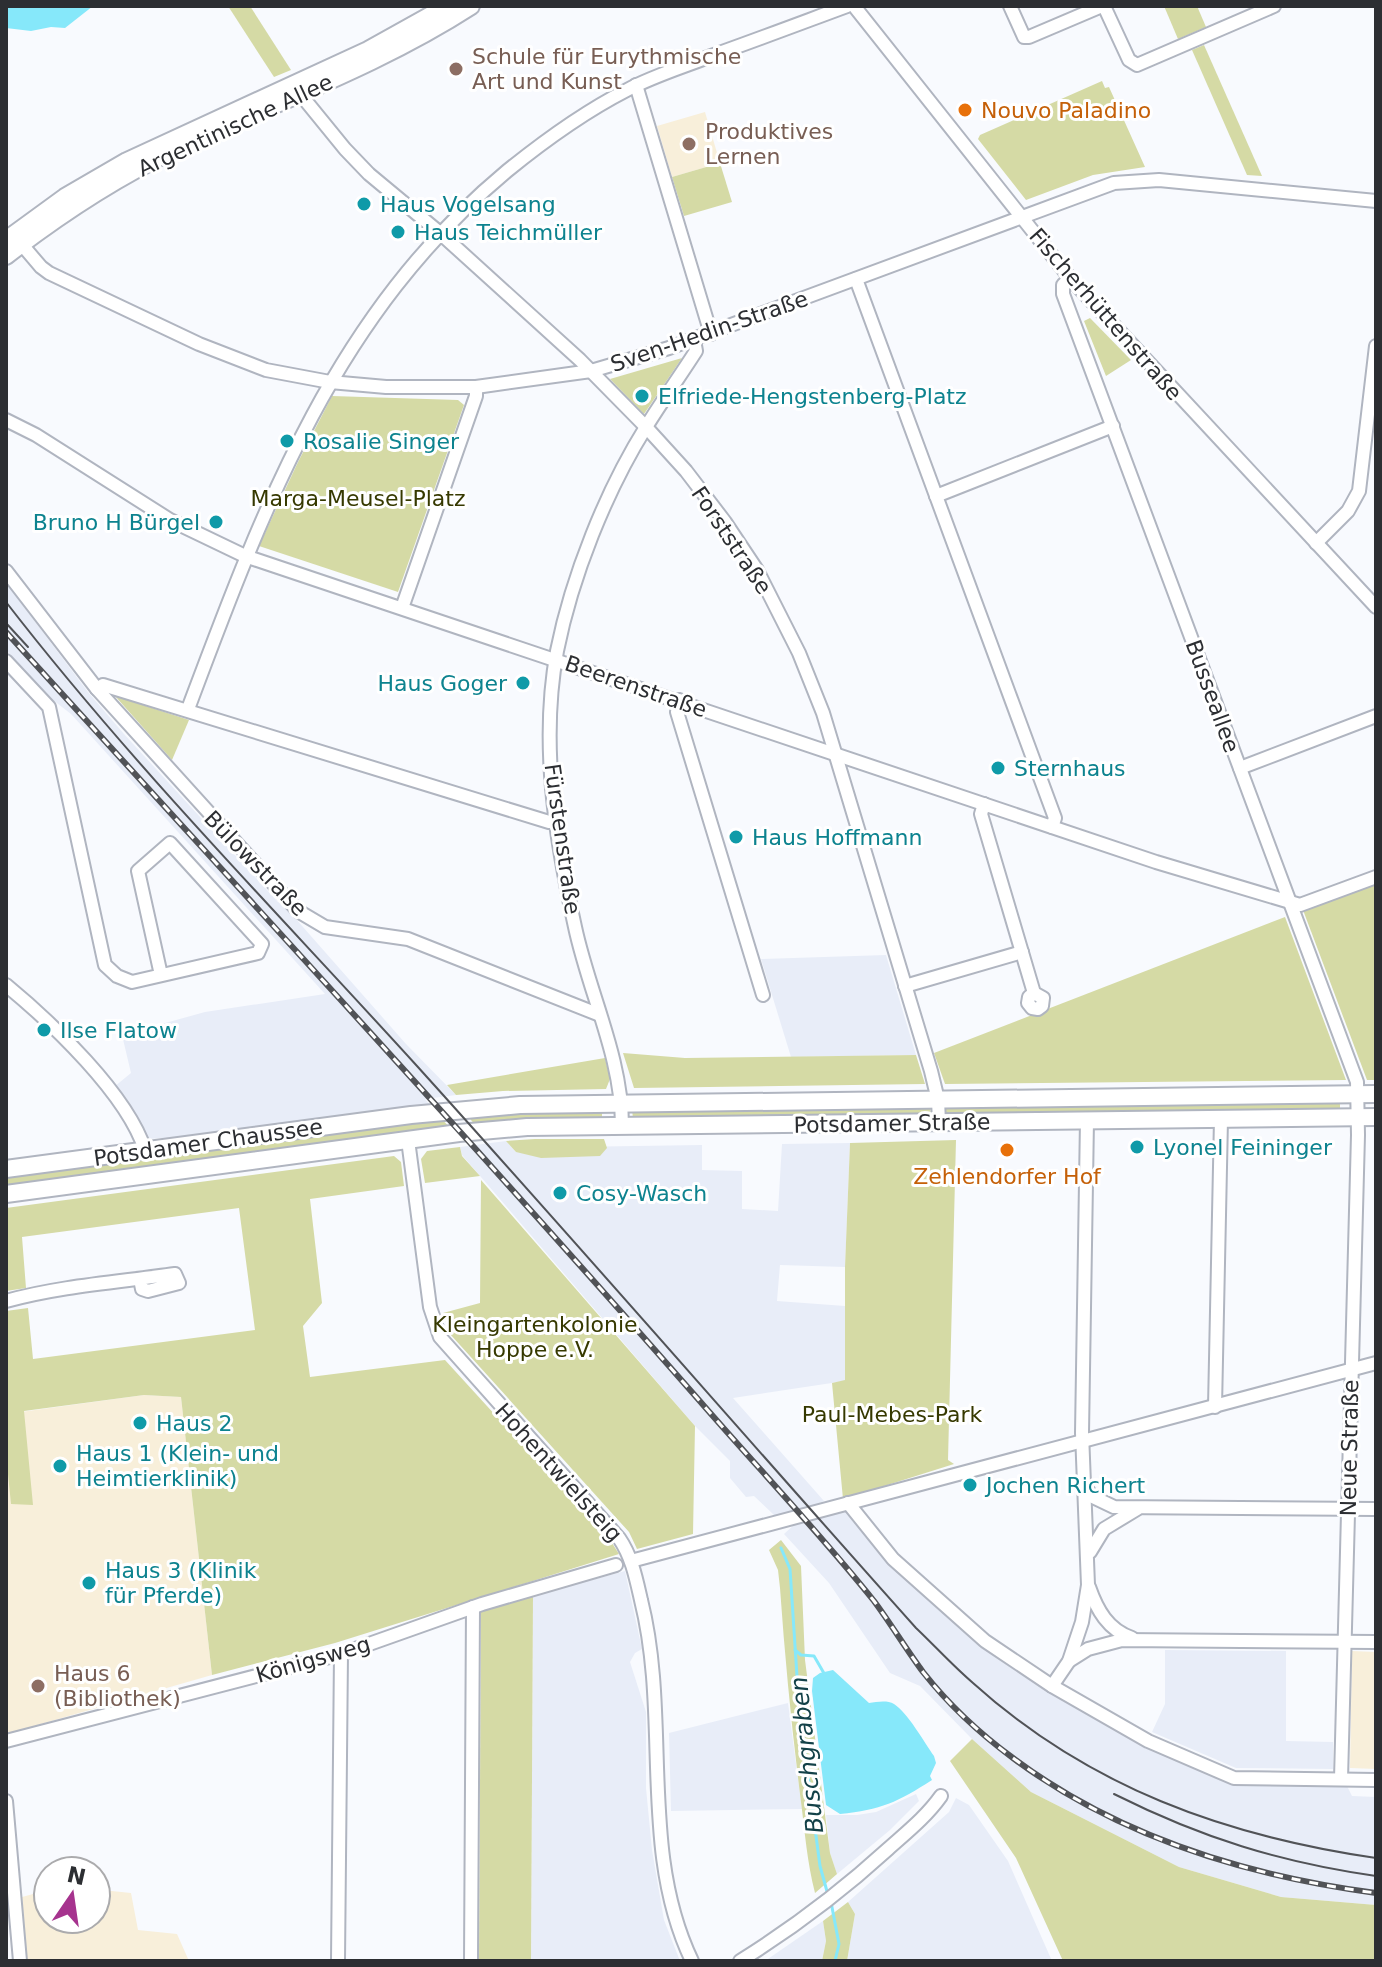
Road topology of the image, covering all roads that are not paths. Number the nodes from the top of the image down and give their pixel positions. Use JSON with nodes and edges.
{"nodes":[{"id":1,"x":447,"y":6,"type":"edge"},
{"id":2,"x":471,"y":6,"type":"edge"},
{"id":3,"x":847,"y":6,"type":"edge"},
{"id":4,"x":854,"y":6,"type":"edge"},
{"id":5,"x":1010,"y":6,"type":"edge"},
{"id":6,"x":1103,"y":6,"type":"edge"},
{"id":7,"x":1274,"y":6,"type":"edge"},
{"id":8,"x":1259,"y":9,"type":"edge"},
{"id":9,"x":636,"y":85,"type":"junction"},
{"id":10,"x":301,"y":95,"type":"junction"},
{"id":11,"x":1376,"y":201,"type":"edge"},
{"id":12,"x":1020,"y":216,"type":"junction"},
{"id":13,"x":440,"y":233,"type":"junction"},
{"id":14,"x":14,"y":239,"type":"edge"},
{"id":15,"x":6,"y":256,"type":"edge"},
{"id":16,"x":1070,"y":278,"type":"junction"},
{"id":17,"x":856,"y":279,"type":"junction"},
{"id":18,"x":711,"y":334,"type":"junction"},
{"id":19,"x":694,"y":340,"type":"junction"},
{"id":20,"x":1376,"y":346,"type":"edge"},
{"id":21,"x":591,"y":371,"type":"junction"},
{"id":22,"x":330,"y":382,"type":"junction"},
{"id":23,"x":476,"y":387,"type":"junction"},
{"id":24,"x":6,"y":420,"type":"edge"},
{"id":25,"x":1113,"y":426,"type":"junction"},
{"id":26,"x":646,"y":427,"type":"junction"},
{"id":27,"x":936,"y":496,"type":"junction"},
{"id":28,"x":1316,"y":543,"type":"junction"},
{"id":29,"x":245,"y":556,"type":"junction"},
{"id":30,"x":6,"y":571,"type":"edge"},
{"id":31,"x":1376,"y":607,"type":"edge"},
{"id":32,"x":402,"y":608,"type":"junction"},
{"id":33,"x":556,"y":659,"type":"junction"},
{"id":34,"x":6,"y":661,"type":"edge"},
{"id":35,"x":97,"y":689,"type":"junction"},
{"id":36,"x":679,"y":700,"type":"junction"},
{"id":37,"x":188,"y":709,"type":"junction"},
{"id":38,"x":1376,"y":716,"type":"edge"},
{"id":39,"x":834,"y":753,"type":"junction"},
{"id":40,"x":1240,"y":768,"type":"junction"},
{"id":41,"x":984,"y":804,"type":"junction"},
{"id":42,"x":555,"y":821,"type":"junction"},
{"id":43,"x":1052,"y":827,"type":"junction"},
{"id":44,"x":1376,"y":877,"type":"edge"},
{"id":45,"x":1290,"y":901,"type":"junction"},
{"id":46,"x":1022,"y":952,"type":"junction"},
{"id":47,"x":161,"y":975,"type":"junction"},
{"id":48,"x":6,"y":985,"type":"edge"},
{"id":49,"x":905,"y":986,"type":"junction"},
{"id":50,"x":1034,"y":993,"type":"dead end"},
{"id":51,"x":763,"y":995,"type":"dead end"},
{"id":52,"x":600,"y":1015,"type":"junction"},
{"id":53,"x":1376,"y":1094,"type":"edge"},
{"id":54,"x":1357,"y":1095,"type":"junction"},
{"id":55,"x":938,"y":1100,"type":"junction"},
{"id":56,"x":622,"y":1103,"type":"junction"},
{"id":57,"x":411,"y":1115,"type":"joint"},
{"id":58,"x":1358,"y":1117,"type":"junction"},
{"id":59,"x":1376,"y":1117,"type":"edge"},
{"id":60,"x":1221,"y":1119,"type":"junction"},
{"id":61,"x":1087,"y":1120,"type":"junction"},
{"id":62,"x":939,"y":1122,"type":"junction"},
{"id":63,"x":622,"y":1126,"type":"junction"},
{"id":64,"x":408,"y":1140,"type":"junction"},
{"id":65,"x":145,"y":1150,"type":"junction"},
{"id":66,"x":6,"y":1169,"type":"edge"},
{"id":67,"x":6,"y":1194,"type":"edge"},
{"id":68,"x":140,"y":1279,"type":"dead end"},
{"id":69,"x":6,"y":1301,"type":"edge"},
{"id":70,"x":1376,"y":1363,"type":"edge"},
{"id":71,"x":1351,"y":1370,"type":"junction"},
{"id":72,"x":1215,"y":1407,"type":"junction"},
{"id":73,"x":1082,"y":1442,"type":"junction"},
{"id":74,"x":1084,"y":1483,"type":"junction"},
{"id":75,"x":848,"y":1503,"type":"junction"},
{"id":76,"x":1139,"y":1508,"type":"junction"},
{"id":77,"x":1348,"y":1509,"type":"junction"},
{"id":78,"x":1376,"y":1509,"type":"edge"},
{"id":79,"x":1089,"y":1555,"type":"junction"},
{"id":80,"x":631,"y":1561,"type":"junction"},
{"id":81,"x":616,"y":1565,"type":"dead end"},
{"id":82,"x":1088,"y":1585,"type":"junction"},
{"id":83,"x":473,"y":1607,"type":"junction"},
{"id":84,"x":1135,"y":1639,"type":"junction"},
{"id":85,"x":1344,"y":1642,"type":"junction"},
{"id":86,"x":1376,"y":1642,"type":"edge"},
{"id":87,"x":341,"y":1654,"type":"junction"},
{"id":88,"x":1069,"y":1661,"type":"junction"},
{"id":89,"x":1052,"y":1686,"type":"junction"},
{"id":90,"x":6,"y":1741,"type":"edge"},
{"id":91,"x":1341,"y":1779,"type":"junction"},
{"id":92,"x":1376,"y":1780,"type":"edge"},
{"id":93,"x":941,"y":1796,"type":"dead end"},
{"id":94,"x":6,"y":1801,"type":"edge"},
{"id":95,"x":20,"y":1961,"type":"edge"},
{"id":96,"x":338,"y":1961,"type":"edge"},
{"id":97,"x":471,"y":1961,"type":"edge"},
{"id":98,"x":692,"y":1961,"type":"edge"},
{"id":99,"x":740,"y":1961,"type":"edge"}],
"edges":[{"from":1,"to":14,"type":"main road","name":"Argentinische Allee"},
{"from":2,"to":10,"type":"main road","name":"Argentinische Allee"},
{"from":3,"to":9,"type":"street"},
{"from":4,"to":12,"type":"street","name":"Fischerhüttenstraße"},
{"from":5,"to":6,"type":"street"},
{"from":6,"to":8,"type":"street"},
{"from":7,"to":8,"type":"street"},
{"from":9,"to":13,"type":"street"},
{"from":9,"to":18,"type":"street"},
{"from":10,"to":13,"type":"street","name":"Forststraße"},
{"from":10,"to":14,"type":"main road","name":"Argentinische Allee"},
{"from":11,"to":12,"type":"street","name":"Sven-Hedin-Straße"},
{"from":12,"to":16,"type":"street","name":"Fischerhüttenstraße"},
{"from":12,"to":17,"type":"street","name":"Sven-Hedin-Straße"},
{"from":13,"to":21,"type":"street","name":"Forststraße"},
{"from":13,"to":22,"type":"street"},
{"from":14,"to":15,"type":"main road","name":"Argentinische Allee"},
{"from":14,"to":22,"type":"street","name":"Sven-Hedin-Straße"},
{"from":16,"to":25,"type":"street","name":"Busseallee"},
{"from":16,"to":28,"type":"street","name":"Fischerhüttenstraße"},
{"from":17,"to":18,"type":"street","name":"Sven-Hedin-Straße"},
{"from":17,"to":27,"type":"street"},
{"from":18,"to":19,"type":"street","name":"Sven-Hedin-Straße"},
{"from":19,"to":21,"type":"street","name":"Sven-Hedin-Straße"},
{"from":19,"to":26,"type":"street","name":"Fürstenstraße"},
{"from":20,"to":28,"type":"street"},
{"from":21,"to":23,"type":"street","name":"Sven-Hedin-Straße"},
{"from":21,"to":26,"type":"street","name":"Forststraße"},
{"from":22,"to":23,"type":"street","name":"Sven-Hedin-Straße"},
{"from":22,"to":29,"type":"street"},
{"from":23,"to":32,"type":"street"},
{"from":24,"to":29,"type":"street","name":"Beerenstraße"},
{"from":25,"to":27,"type":"street"},
{"from":25,"to":40,"type":"street","name":"Busseallee"},
{"from":26,"to":33,"type":"street","name":"Fürstenstraße"},
{"from":26,"to":39,"type":"street","name":"Forststraße"},
{"from":27,"to":43,"type":"street"},
{"from":28,"to":31,"type":"street","name":"Fischerhüttenstraße"},
{"from":29,"to":32,"type":"street","name":"Beerenstraße"},
{"from":29,"to":37,"type":"street"},
{"from":30,"to":35,"type":"street","name":"Bülowstraße"},
{"from":32,"to":33,"type":"street","name":"Beerenstraße"},
{"from":33,"to":36,"type":"street","name":"Beerenstraße"},
{"from":33,"to":42,"type":"street","name":"Fürstenstraße"},
{"from":34,"to":47,"type":"street"},
{"from":35,"to":37,"type":"street"},
{"from":35,"to":52,"type":"street","name":"Bülowstraße"},
{"from":36,"to":39,"type":"street","name":"Beerenstraße"},
{"from":36,"to":51,"type":"street"},
{"from":37,"to":42,"type":"street"},
{"from":38,"to":40,"type":"street"},
{"from":39,"to":41,"type":"street","name":"Beerenstraße"},
{"from":39,"to":49,"type":"street","name":"Forststraße"},
{"from":40,"to":45,"type":"street","name":"Busseallee"},
{"from":41,"to":43,"type":"street","name":"Beerenstraße"},
{"from":41,"to":46,"type":"street"},
{"from":42,"to":52,"type":"street","name":"Fürstenstraße"},
{"from":43,"to":45,"type":"street","name":"Beerenstraße"},
{"from":44,"to":45,"type":"street"},
{"from":45,"to":54,"type":"street","name":"Busseallee"},
{"from":46,"to":49,"type":"street"},
{"from":46,"to":50,"type":"street"},
{"from":47,"to":47,"type":"street"},
{"from":48,"to":65,"type":"street"},
{"from":49,"to":55,"type":"street","name":"Forststraße"},
{"from":52,"to":56,"type":"street","name":"Fürstenstraße"},
{"from":53,"to":54,"type":"main road","name":"Potsdamer Straße"},
{"from":54,"to":55,"type":"main road","name":"Potsdamer Straße"},
{"from":54,"to":58,"type":"street","name":"Busseallee"},
{"from":55,"to":56,"type":"main road","name":"Potsdamer Straße"},
{"from":55,"to":62,"type":"street","name":"Forststraße"},
{"from":56,"to":57,"type":"main road","name":"Potsdamer Straße"},
{"from":56,"to":63,"type":"street","name":"Fürstenstraße"},
{"from":57,"to":65,"type":"main road","name":"Potsdamer Chaussee"},
{"from":58,"to":59,"type":"main road","name":"Potsdamer Straße"},
{"from":58,"to":60,"type":"main road","name":"Potsdamer Straße"},
{"from":58,"to":71,"type":"street","name":"Neue Straße"},
{"from":60,"to":61,"type":"main road","name":"Potsdamer Straße"},
{"from":60,"to":72,"type":"street"},
{"from":61,"to":62,"type":"main road","name":"Potsdamer Straße"},
{"from":61,"to":73,"type":"street"},
{"from":62,"to":63,"type":"main road","name":"Potsdamer Straße"},
{"from":63,"to":64,"type":"main road","name":"Potsdamer Straße"},
{"from":64,"to":67,"type":"main road","name":"Potsdamer Chaussee"},
{"from":64,"to":80,"type":"street","name":"Hohentwielsteig"},
{"from":65,"to":66,"type":"main road","name":"Potsdamer Chaussee"},
{"from":68,"to":69,"type":"street"},
{"from":70,"to":71,"type":"street"},
{"from":71,"to":72,"type":"street"},
{"from":71,"to":77,"type":"street","name":"Neue Straße"},
{"from":72,"to":73,"type":"street"},
{"from":73,"to":74,"type":"street"},
{"from":73,"to":75,"type":"street"},
{"from":74,"to":76,"type":"street"},
{"from":74,"to":79,"type":"street"},
{"from":75,"to":80,"type":"street"},
{"from":75,"to":89,"type":"street"},
{"from":76,"to":77,"type":"street"},
{"from":76,"to":79,"type":"street"},
{"from":77,"to":78,"type":"street"},
{"from":77,"to":85,"type":"street","name":"Neue Straße"},
{"from":79,"to":82,"type":"street"},
{"from":80,"to":98,"type":"street","name":"Hohentwielsteig"},
{"from":81,"to":83,"type":"street","name":"Königsweg"},
{"from":82,"to":84,"type":"street"},
{"from":82,"to":88,"type":"street"},
{"from":83,"to":87,"type":"street","name":"Königsweg"},
{"from":83,"to":97,"type":"street"},
{"from":84,"to":85,"type":"street"},
{"from":84,"to":88,"type":"street"},
{"from":85,"to":86,"type":"street"},
{"from":85,"to":91,"type":"street","name":"Neue Straße"},
{"from":87,"to":90,"type":"street","name":"Königsweg"},
{"from":87,"to":96,"type":"street"},
{"from":88,"to":89,"type":"street"},
{"from":89,"to":91,"type":"street"},
{"from":91,"to":92,"type":"street"},
{"from":93,"to":99,"type":"street"},
{"from":94,"to":95,"type":"street"}]}
